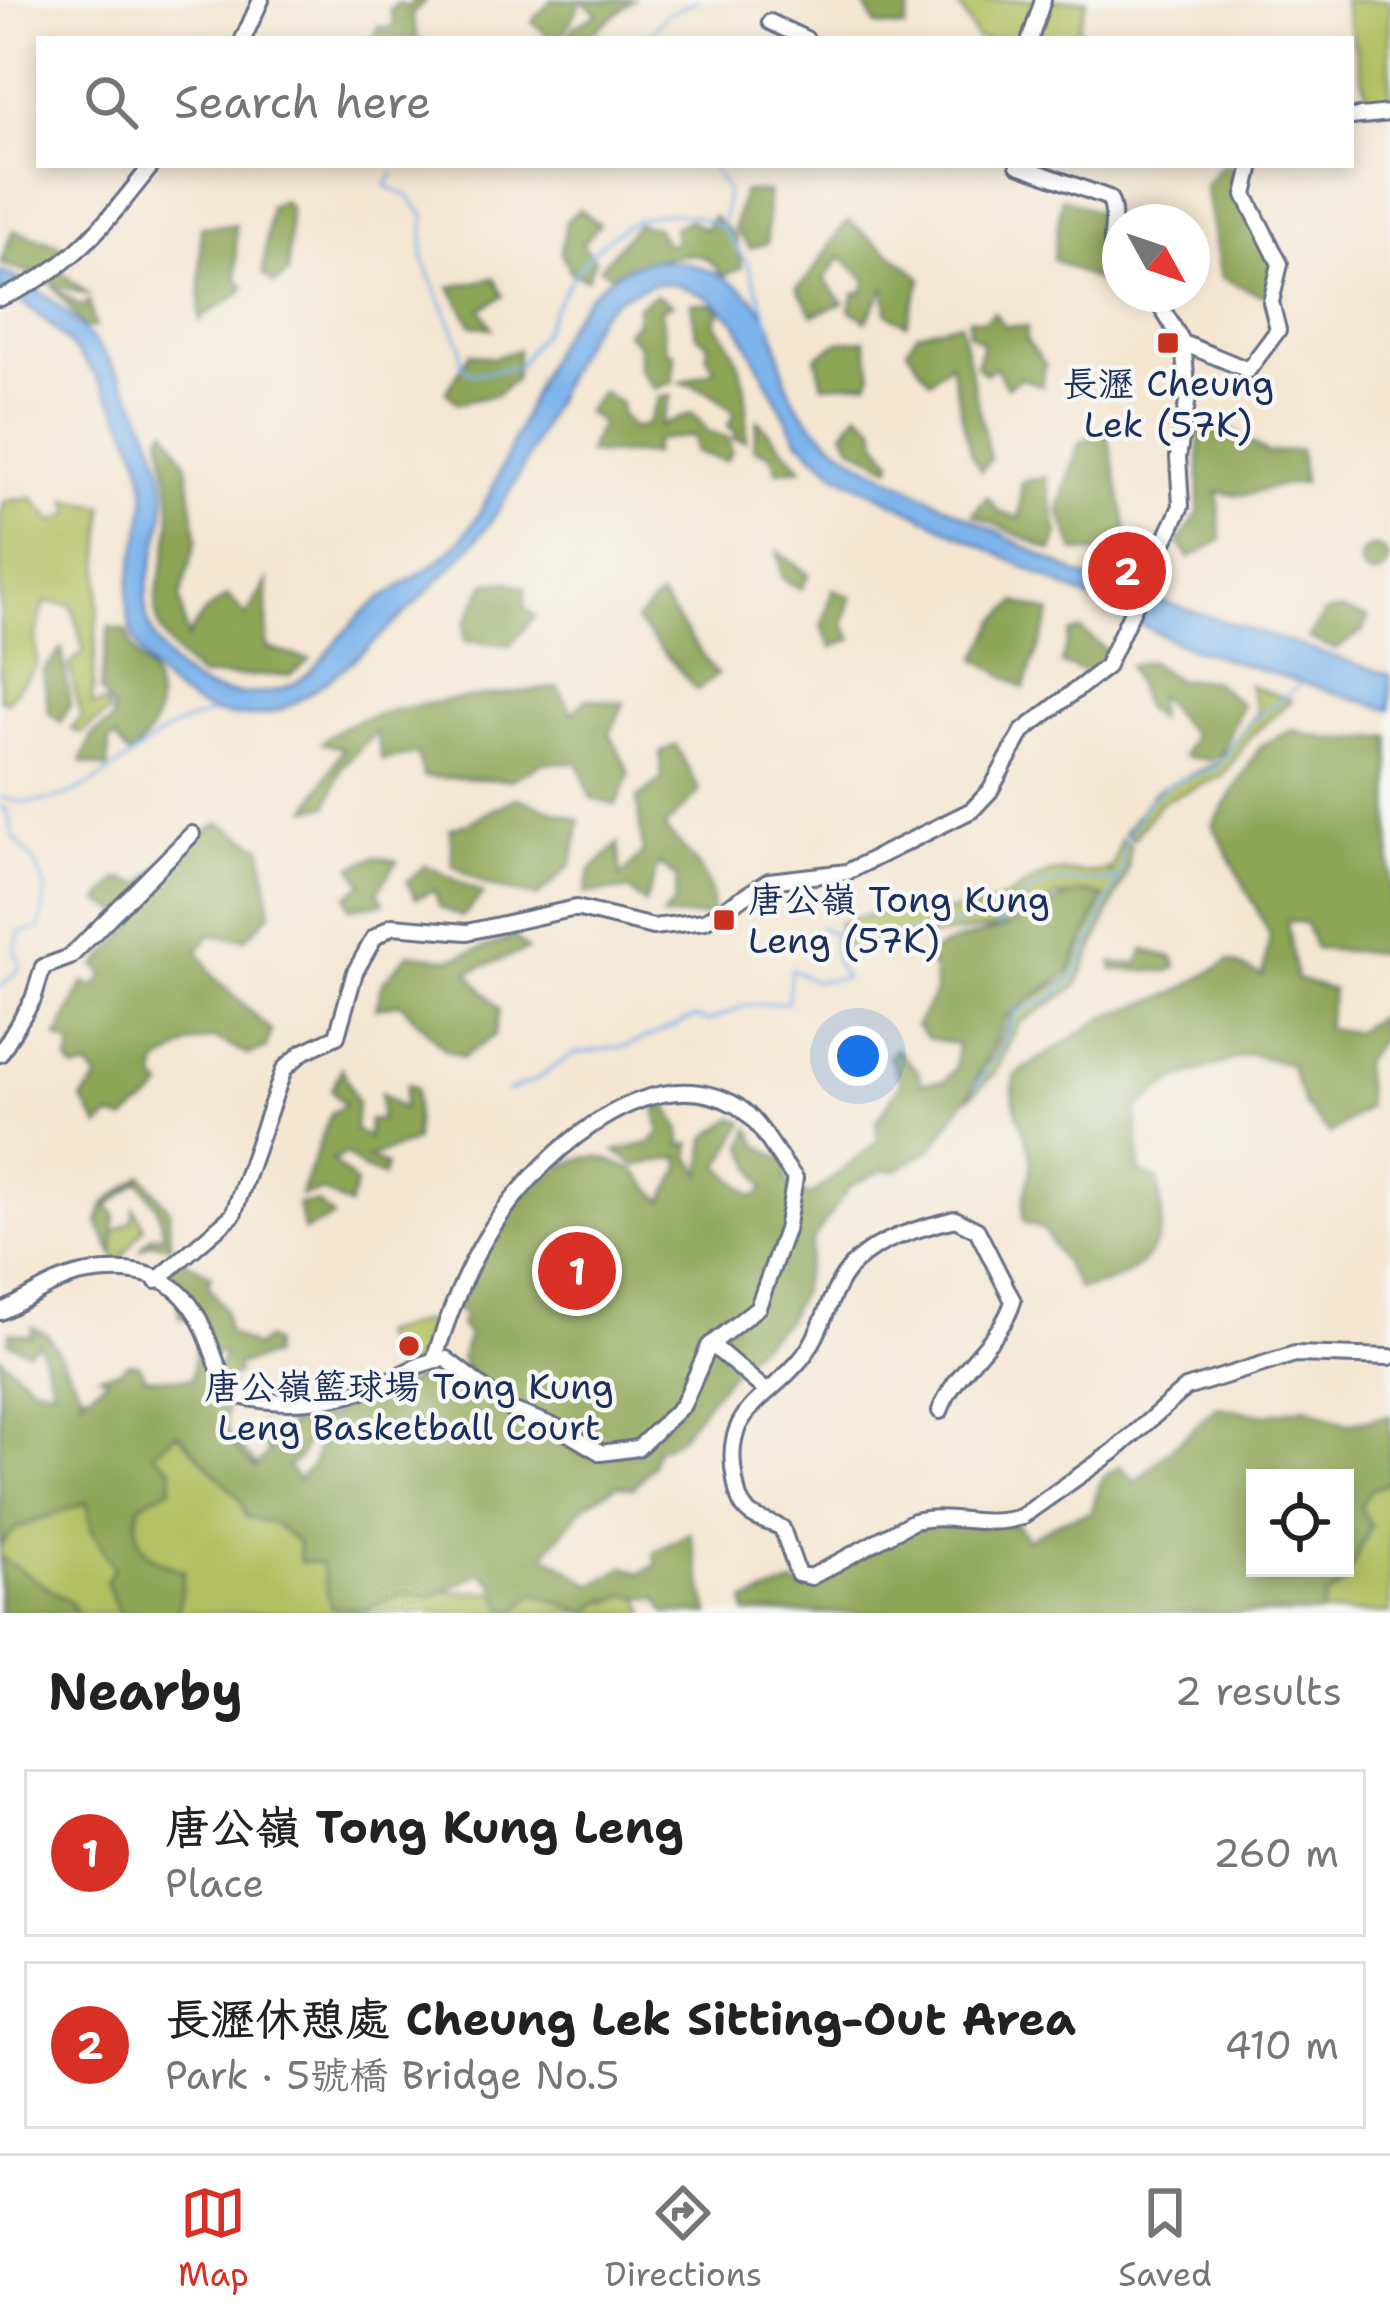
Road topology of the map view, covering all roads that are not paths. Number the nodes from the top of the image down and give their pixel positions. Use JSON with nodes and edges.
{"nodes":[{"id":1,"x":261,"y":0,"type":"edge"},
{"id":2,"x":1043,"y":0,"type":"edge"},
{"id":3,"x":770,"y":22,"type":"dead end"},
{"id":4,"x":244,"y":36,"type":"edge"},
{"id":5,"x":800,"y":36,"type":"edge"},
{"id":6,"x":1031,"y":36,"type":"edge"},
{"id":7,"x":1390,"y":113,"type":"edge"},
{"id":8,"x":1354,"y":117,"type":"edge"},
{"id":9,"x":149,"y":168,"type":"edge"},
{"id":10,"x":1026,"y":168,"type":"edge"},
{"id":11,"x":1251,"y":168,"type":"edge"},
{"id":12,"x":1112,"y":204,"type":"edge"},
{"id":13,"x":0,"y":298,"type":"edge"},
{"id":14,"x":1164,"y":312,"type":"edge"},
{"id":15,"x":1183,"y":343,"type":"junction"},
{"id":16,"x":192,"y":834,"type":"dead end"},
{"id":17,"x":0,"y":1054,"type":"edge"},
{"id":18,"x":156,"y":1281,"type":"junction"},
{"id":19,"x":0,"y":1312,"type":"edge"},
{"id":20,"x":711,"y":1344,"type":"junction"},
{"id":21,"x":1390,"y":1358,"type":"edge"},
{"id":22,"x":434,"y":1360,"type":"junction"},
{"id":23,"x":765,"y":1390,"type":"junction"},
{"id":24,"x":940,"y":1411,"type":"dead end"}],
"edges":[{"from":1,"to":4,"type":"street"},
{"from":2,"to":6,"type":"street"},
{"from":3,"to":5,"type":"street"},
{"from":7,"to":8,"type":"street"},
{"from":9,"to":13,"type":"street"},
{"from":10,"to":12,"type":"street"},
{"from":11,"to":15,"type":"street"},
{"from":14,"to":15,"type":"street"},
{"from":15,"to":18,"type":"street"},
{"from":16,"to":17,"type":"street"},
{"from":18,"to":19,"type":"street"},
{"from":18,"to":22,"type":"street"},
{"from":20,"to":22,"type":"street"},
{"from":20,"to":22,"type":"street"},
{"from":20,"to":23,"type":"street"},
{"from":21,"to":23,"type":"street"},
{"from":23,"to":24,"type":"street"}]}
